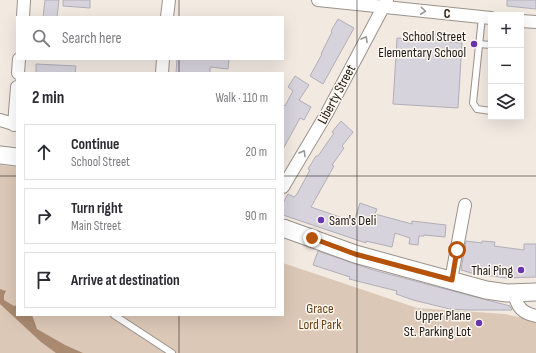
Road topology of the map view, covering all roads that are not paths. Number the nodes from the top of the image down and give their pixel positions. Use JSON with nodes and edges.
{"nodes":[{"id":1,"x":24,"y":0,"type":"edge"},
{"id":2,"x":169,"y":0,"type":"edge"},
{"id":3,"x":318,"y":0,"type":"edge"},
{"id":4,"x":386,"y":3,"type":"edge"},
{"id":5,"x":23,"y":16,"type":"edge"},
{"id":6,"x":167,"y":16,"type":"edge"},
{"id":7,"x":486,"y":17,"type":"edge"},
{"id":8,"x":524,"y":21,"type":"edge"},
{"id":9,"x":536,"y":22,"type":"edge"},
{"id":10,"x":479,"y":44,"type":"junction"},
{"id":11,"x":488,"y":45,"type":"edge"},
{"id":12,"x":19,"y":60,"type":"edge"},
{"id":13,"x":163,"y":60,"type":"edge"},
{"id":14,"x":18,"y":72,"type":"edge"},
{"id":15,"x":162,"y":72,"type":"edge"},
{"id":16,"x":16,"y":106,"type":"edge"},
{"id":17,"x":488,"y":111,"type":"edge"},
{"id":18,"x":0,"y":120,"type":"edge"},
{"id":19,"x":15,"y":125,"type":"edge"},
{"id":20,"x":0,"y":155,"type":"edge"},
{"id":21,"x":16,"y":157,"type":"edge"},
{"id":22,"x":284,"y":185,"type":"edge"},
{"id":23,"x":465,"y":205,"type":"dead end"},
{"id":24,"x":284,"y":228,"type":"edge"},
{"id":25,"x":452,"y":280,"type":"junction"},
{"id":26,"x":536,"y":292,"type":"edge"},
{"id":27,"x":514,"y":293,"type":"junction"},
{"id":28,"x":116,"y":316,"type":"edge"},
{"id":29,"x":536,"y":316,"type":"edge"},
{"id":30,"x":172,"y":353,"type":"edge"}],
"edges":[{"from":1,"to":5,"type":"street"},
{"from":2,"to":6,"type":"street"},
{"from":3,"to":4,"type":"street"},
{"from":4,"to":7,"type":"street","one_way":true},
{"from":22,"to":4,"type":"street","name":"Liberty Street","one_way":true},
{"from":7,"to":10,"type":"lane"},
{"from":8,"to":9,"type":"street"},
{"from":10,"to":11,"type":"lane"},
{"from":10,"to":17,"type":"lane"},
{"from":12,"to":14,"type":"street"},
{"from":13,"to":15,"type":"street"},
{"from":16,"to":19,"type":"street"},
{"from":18,"to":19,"type":"street"},
{"from":20,"to":21,"type":"street"},
{"from":23,"to":25,"type":"street"},
{"from":24,"to":25,"type":"street"},
{"from":25,"to":27,"type":"street"},
{"from":26,"to":27,"type":"street"},
{"from":27,"to":29,"type":"street"},
{"from":28,"to":30,"type":"lane"}]}
